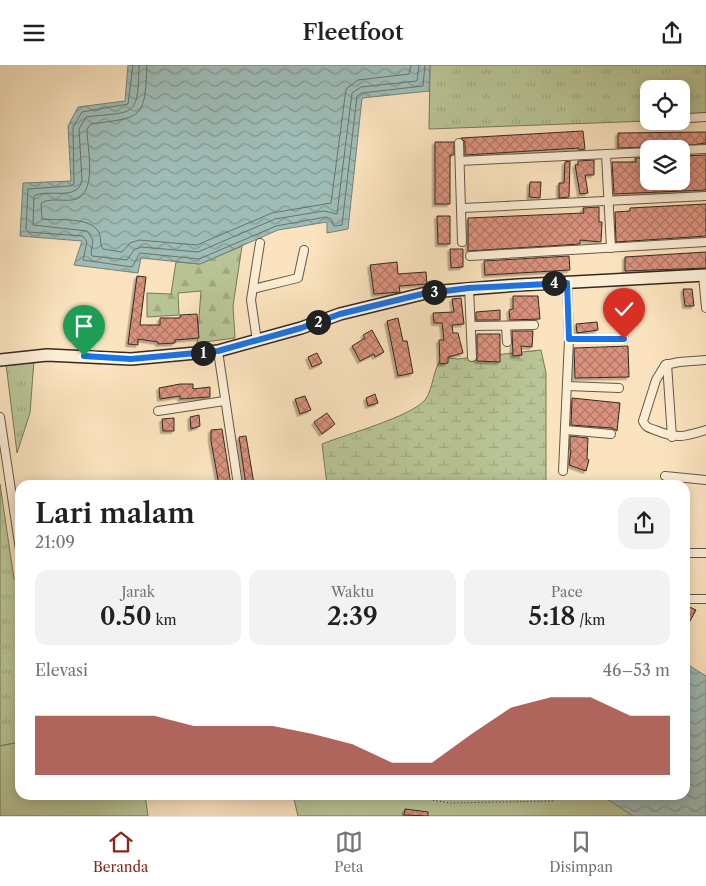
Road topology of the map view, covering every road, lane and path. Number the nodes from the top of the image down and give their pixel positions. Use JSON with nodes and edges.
{"nodes":[{"id":1,"x":706,"y":117,"type":"edge"},
{"id":2,"x":690,"y":118,"type":"edge"},
{"id":3,"x":459,"y":143,"type":"dead end"},
{"id":4,"x":706,"y":149,"type":"edge"},
{"id":5,"x":690,"y":150,"type":"edge"},
{"id":6,"x":640,"y":152,"type":"edge"},
{"id":7,"x":606,"y":154,"type":"junction"},
{"id":8,"x":460,"y":161,"type":"junction"},
{"id":9,"x":706,"y":195,"type":"edge"},
{"id":10,"x":607,"y":201,"type":"junction"},
{"id":11,"x":463,"y":208,"type":"junction"},
{"id":12,"x":462,"y":242,"type":"dead end"},
{"id":13,"x":706,"y":242,"type":"edge"},
{"id":14,"x":260,"y":243,"type":"dead end"},
{"id":15,"x":610,"y":248,"type":"junction"},
{"id":16,"x":304,"y":250,"type":"dead end"},
{"id":17,"x":470,"y":256,"type":"dead end"},
{"id":18,"x":705,"y":275,"type":"edge"},
{"id":19,"x":567,"y":283,"type":"junction"},
{"id":20,"x":469,"y":288,"type":"junction"},
{"id":21,"x":253,"y":289,"type":"junction"},
{"id":22,"x":706,"y":307,"type":"edge"},
{"id":23,"x":534,"y":325,"type":"dead end"},
{"id":24,"x":506,"y":326,"type":"junction"},
{"id":25,"x":473,"y":327,"type":"junction"},
{"id":26,"x":569,"y":339,"type":"junction"},
{"id":27,"x":624,"y":339,"type":"dead end"},
{"id":28,"x":257,"y":341,"type":"junction"},
{"id":29,"x":507,"y":343,"type":"dead end"},
{"id":30,"x":218,"y":351,"type":"junction"},
{"id":31,"x":472,"y":357,"type":"dead end"},
{"id":32,"x":706,"y":360,"type":"edge"},
{"id":33,"x":0,"y":361,"type":"edge"},
{"id":34,"x":667,"y":364,"type":"junction"},
{"id":35,"x":568,"y":386,"type":"junction"},
{"id":36,"x":619,"y":388,"type":"dead end"},
{"id":37,"x":224,"y":401,"type":"junction"},
{"id":38,"x":158,"y":411,"type":"dead end"},
{"id":39,"x":0,"y":417,"type":"edge"},
{"id":40,"x":566,"y":430,"type":"junction"},
{"id":41,"x":706,"y":430,"type":"edge"},
{"id":42,"x":611,"y":434,"type":"dead end"},
{"id":43,"x":672,"y":437,"type":"junction"},
{"id":44,"x":564,"y":471,"type":"dead end"},
{"id":45,"x":665,"y":476,"type":"dead end"},
{"id":46,"x":237,"y":480,"type":"edge"},
{"id":47,"x":706,"y":480,"type":"edge"},
{"id":48,"x":15,"y":517,"type":"edge"},
{"id":49,"x":690,"y":553,"type":"edge"},
{"id":50,"x":706,"y":553,"type":"edge"},
{"id":51,"x":690,"y":599,"type":"edge"},
{"id":52,"x":706,"y":599,"type":"edge"},
{"id":53,"x":432,"y":800,"type":"edge"},
{"id":54,"x":554,"y":800,"type":"edge"}],
"edges":[{"from":1,"to":2,"type":"street"},
{"from":3,"to":8,"type":"street"},
{"from":4,"to":5,"type":"street"},
{"from":6,"to":7,"type":"street"},
{"from":7,"to":8,"type":"street"},
{"from":7,"to":10,"type":"street"},
{"from":8,"to":11,"type":"street"},
{"from":9,"to":10,"type":"street"},
{"from":10,"to":11,"type":"street"},
{"from":10,"to":15,"type":"street"},
{"from":11,"to":12,"type":"street"},
{"from":13,"to":15,"type":"street"},
{"from":14,"to":21,"type":"street"},
{"from":15,"to":17,"type":"street"},
{"from":16,"to":21,"type":"street"},
{"from":18,"to":19,"type":"street"},
{"from":18,"to":22,"type":"street"},
{"from":19,"to":20,"type":"street"},
{"from":19,"to":26,"type":"street"},
{"from":20,"to":25,"type":"street"},
{"from":20,"to":28,"type":"street"},
{"from":21,"to":28,"type":"street"},
{"from":23,"to":24,"type":"street"},
{"from":24,"to":25,"type":"street"},
{"from":24,"to":29,"type":"street"},
{"from":25,"to":31,"type":"street"},
{"from":26,"to":27,"type":"street"},
{"from":26,"to":35,"type":"street"},
{"from":28,"to":30,"type":"street"},
{"from":30,"to":33,"type":"street"},
{"from":30,"to":37,"type":"street"},
{"from":32,"to":34,"type":"street"},
{"from":34,"to":43,"type":"street"},
{"from":34,"to":43,"type":"street"},
{"from":35,"to":36,"type":"street"},
{"from":35,"to":40,"type":"street"},
{"from":37,"to":38,"type":"street"},
{"from":37,"to":46,"type":"street"},
{"from":39,"to":48,"type":"street"},
{"from":40,"to":42,"type":"street"},
{"from":40,"to":44,"type":"street"},
{"from":41,"to":43,"type":"street"},
{"from":45,"to":47,"type":"street"},
{"from":49,"to":50,"type":"street"},
{"from":51,"to":52,"type":"street"},
{"from":53,"to":54,"type":"path"}]}
